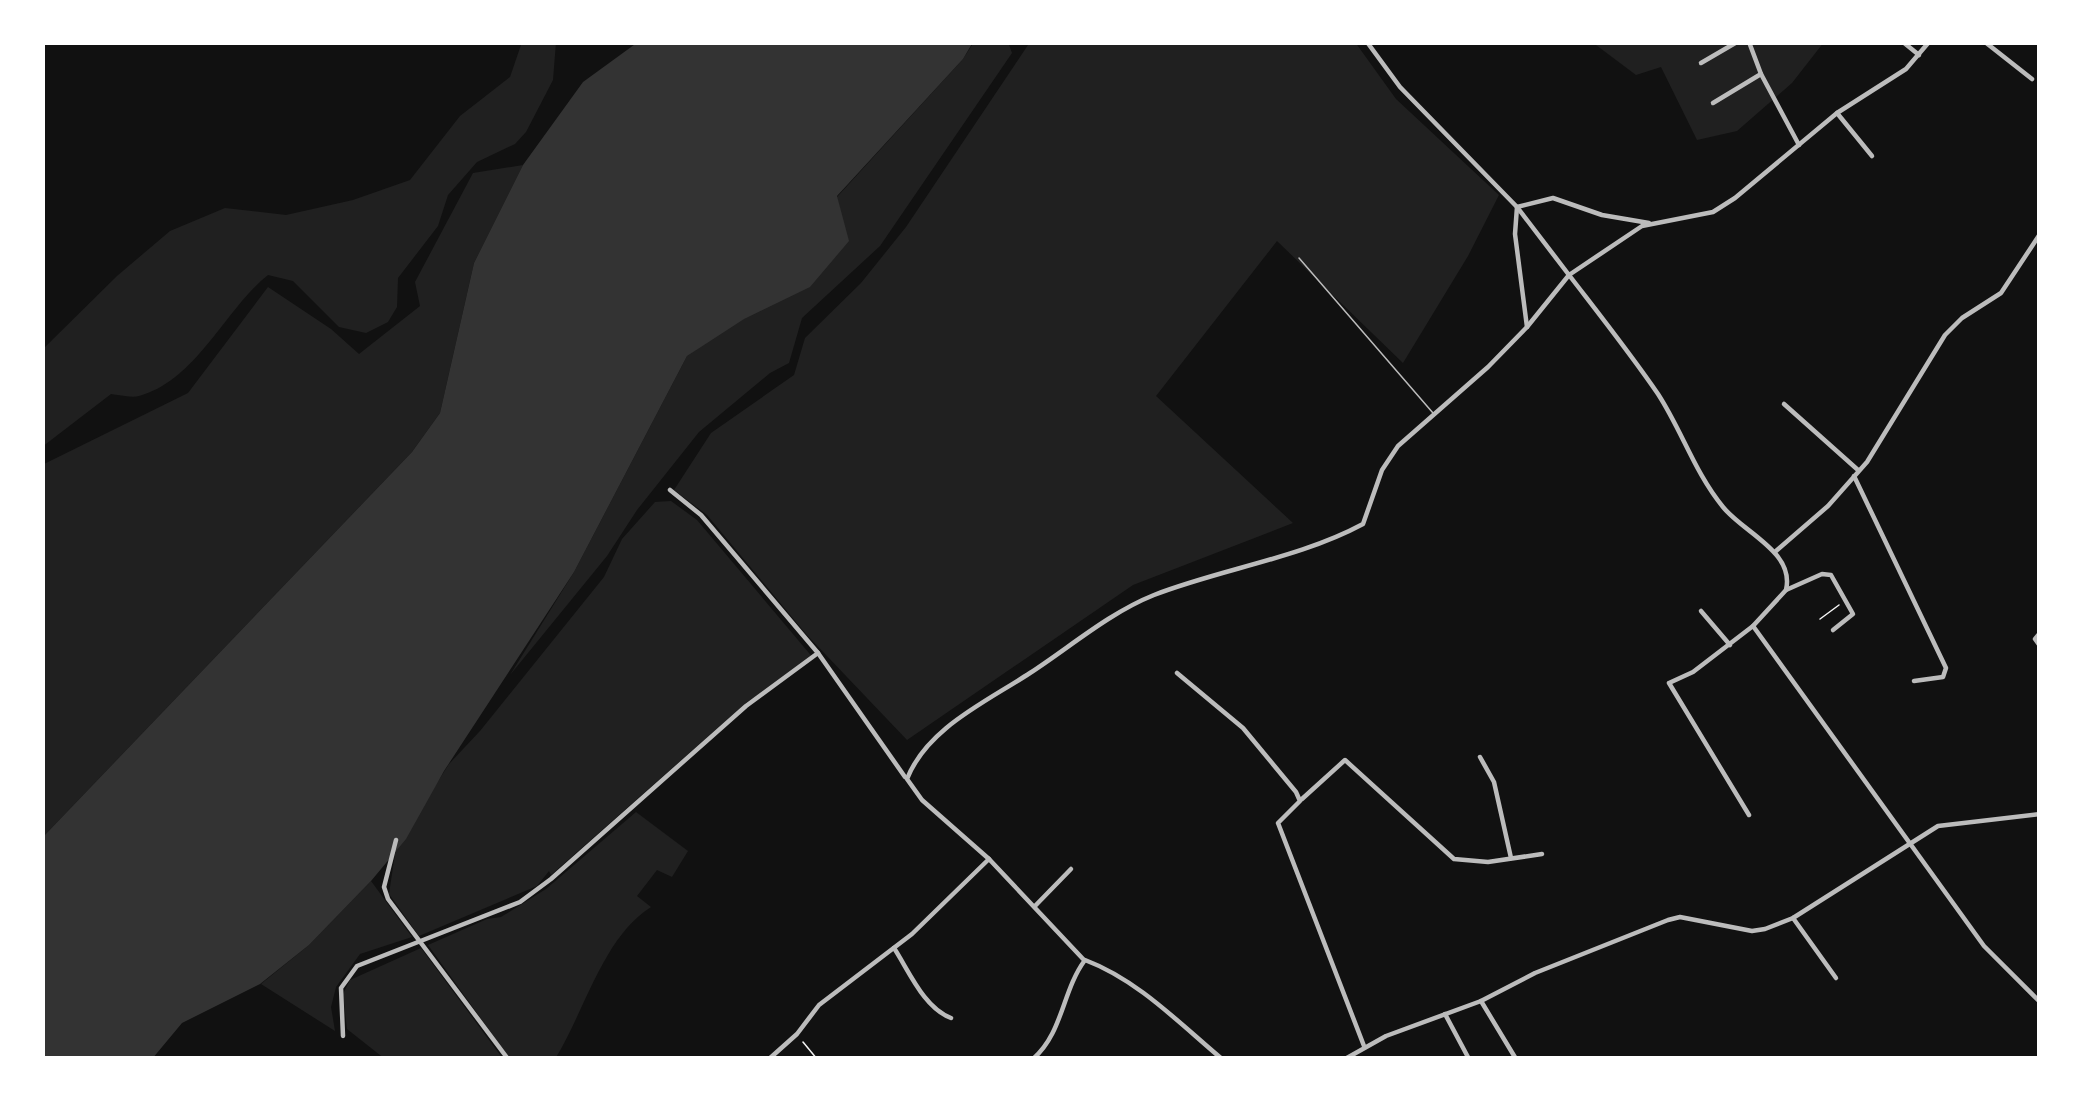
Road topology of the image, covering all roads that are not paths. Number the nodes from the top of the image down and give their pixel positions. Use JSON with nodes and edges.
{"nodes":[{"id":1,"x":1367,"y":42,"type":"edge"},
{"id":2,"x":1737,"y":42,"type":"edge"},
{"id":3,"x":1749,"y":42,"type":"edge"},
{"id":4,"x":1903,"y":42,"type":"edge"},
{"id":5,"x":1929,"y":42,"type":"edge"},
{"id":6,"x":1985,"y":42,"type":"edge"},
{"id":7,"x":1918,"y":55,"type":"junction"},
{"id":8,"x":1700,"y":63,"type":"dead end"},
{"id":9,"x":1761,"y":74,"type":"junction"},
{"id":10,"x":2032,"y":79,"type":"dead end"},
{"id":11,"x":1713,"y":103,"type":"dead end"},
{"id":12,"x":1837,"y":112,"type":"junction"},
{"id":13,"x":1799,"y":145,"type":"junction"},
{"id":14,"x":1872,"y":156,"type":"dead end"},
{"id":15,"x":1516,"y":207,"type":"junction"},
{"id":16,"x":1654,"y":224,"type":"junction"},
{"id":17,"x":2040,"y":234,"type":"edge"},
{"id":18,"x":1300,"y":258,"type":"dead end"},
{"id":19,"x":1569,"y":274,"type":"junction"},
{"id":20,"x":1527,"y":327,"type":"junction"},
{"id":21,"x":1784,"y":404,"type":"dead end"},
{"id":22,"x":1436,"y":416,"type":"junction"},
{"id":23,"x":1856,"y":473,"type":"junction"},
{"id":24,"x":670,"y":490,"type":"dead end"},
{"id":25,"x":1776,"y":551,"type":"junction"},
{"id":26,"x":1786,"y":590,"type":"junction"},
{"id":27,"x":1701,"y":611,"type":"dead end"},
{"id":28,"x":1753,"y":626,"type":"junction"},
{"id":29,"x":1833,"y":630,"type":"dead end"},
{"id":30,"x":2040,"y":633,"type":"edge"},
{"id":31,"x":1730,"y":645,"type":"junction"},
{"id":32,"x":2040,"y":646,"type":"edge"},
{"id":33,"x":818,"y":652,"type":"junction"},
{"id":34,"x":1178,"y":673,"type":"dead end"},
{"id":35,"x":1915,"y":681,"type":"dead end"},
{"id":36,"x":1480,"y":757,"type":"dead end"},
{"id":37,"x":907,"y":779,"type":"junction"},
{"id":38,"x":1300,"y":801,"type":"junction"},
{"id":39,"x":2040,"y":814,"type":"edge"},
{"id":40,"x":1749,"y":815,"type":"dead end"},
{"id":41,"x":396,"y":840,"type":"dead end"},
{"id":42,"x":1908,"y":843,"type":"junction"},
{"id":43,"x":1542,"y":854,"type":"dead end"},
{"id":44,"x":1511,"y":858,"type":"junction"},
{"id":45,"x":989,"y":859,"type":"junction"},
{"id":46,"x":1071,"y":869,"type":"dead end"},
{"id":47,"x":1035,"y":906,"type":"junction"},
{"id":48,"x":1793,"y":918,"type":"junction"},
{"id":49,"x":422,"y":944,"type":"junction"},
{"id":50,"x":894,"y":948,"type":"junction"},
{"id":51,"x":1084,"y":960,"type":"junction"},
{"id":52,"x":1836,"y":978,"type":"dead end"},
{"id":53,"x":1481,"y":1001,"type":"junction"},
{"id":54,"x":2040,"y":1003,"type":"edge"},
{"id":55,"x":1445,"y":1014,"type":"junction"},
{"id":56,"x":951,"y":1018,"type":"dead end"},
{"id":57,"x":343,"y":1036,"type":"dead end"},
{"id":58,"x":1364,"y":1046,"type":"junction"},
{"id":59,"x":508,"y":1059,"type":"edge"},
{"id":60,"x":769,"y":1059,"type":"edge"},
{"id":61,"x":1034,"y":1059,"type":"edge"},
{"id":62,"x":1222,"y":1059,"type":"edge"},
{"id":63,"x":1345,"y":1059,"type":"edge"},
{"id":64,"x":1469,"y":1059,"type":"edge"},
{"id":65,"x":1516,"y":1059,"type":"edge"}],
"edges":[{"from":1,"to":15,"type":"street"},
{"from":2,"to":8,"type":"street"},
{"from":3,"to":9,"type":"street"},
{"from":4,"to":7,"type":"street"},
{"from":5,"to":7,"type":"street"},
{"from":6,"to":10,"type":"street"},
{"from":7,"to":12,"type":"street"},
{"from":9,"to":11,"type":"street"},
{"from":9,"to":13,"type":"street"},
{"from":12,"to":13,"type":"street"},
{"from":12,"to":14,"type":"street"},
{"from":13,"to":16,"type":"street"},
{"from":15,"to":16,"type":"street"},
{"from":15,"to":19,"type":"street"},
{"from":15,"to":20,"type":"street"},
{"from":16,"to":19,"type":"street"},
{"from":17,"to":23,"type":"street"},
{"from":18,"to":22,"type":"lane"},
{"from":19,"to":20,"type":"street"},
{"from":19,"to":25,"type":"street"},
{"from":20,"to":22,"type":"street"},
{"from":21,"to":23,"type":"street"},
{"from":22,"to":37,"type":"street"},
{"from":23,"to":25,"type":"street"},
{"from":23,"to":35,"type":"street"},
{"from":24,"to":33,"type":"street"},
{"from":25,"to":26,"type":"street"},
{"from":26,"to":28,"type":"street"},
{"from":26,"to":29,"type":"street"},
{"from":27,"to":31,"type":"street"},
{"from":28,"to":31,"type":"street"},
{"from":28,"to":42,"type":"street"},
{"from":30,"to":32,"type":"street"},
{"from":31,"to":40,"type":"street"},
{"from":33,"to":37,"type":"street"},
{"from":33,"to":49,"type":"street"},
{"from":34,"to":38,"type":"street"},
{"from":36,"to":44,"type":"street"},
{"from":37,"to":45,"type":"street"},
{"from":38,"to":44,"type":"street"},
{"from":38,"to":58,"type":"street"},
{"from":39,"to":42,"type":"street"},
{"from":41,"to":49,"type":"street"},
{"from":42,"to":48,"type":"street"},
{"from":42,"to":54,"type":"street"},
{"from":43,"to":44,"type":"street"},
{"from":45,"to":47,"type":"street"},
{"from":45,"to":50,"type":"street"},
{"from":46,"to":47,"type":"street"},
{"from":47,"to":51,"type":"street"},
{"from":48,"to":52,"type":"street"},
{"from":48,"to":53,"type":"street"},
{"from":49,"to":57,"type":"street"},
{"from":49,"to":59,"type":"street"},
{"from":50,"to":56,"type":"street"},
{"from":50,"to":60,"type":"street"},
{"from":51,"to":61,"type":"street"},
{"from":51,"to":62,"type":"street"},
{"from":53,"to":55,"type":"street"},
{"from":53,"to":65,"type":"street"},
{"from":55,"to":58,"type":"street"},
{"from":55,"to":64,"type":"street"},
{"from":58,"to":63,"type":"street"}]}
